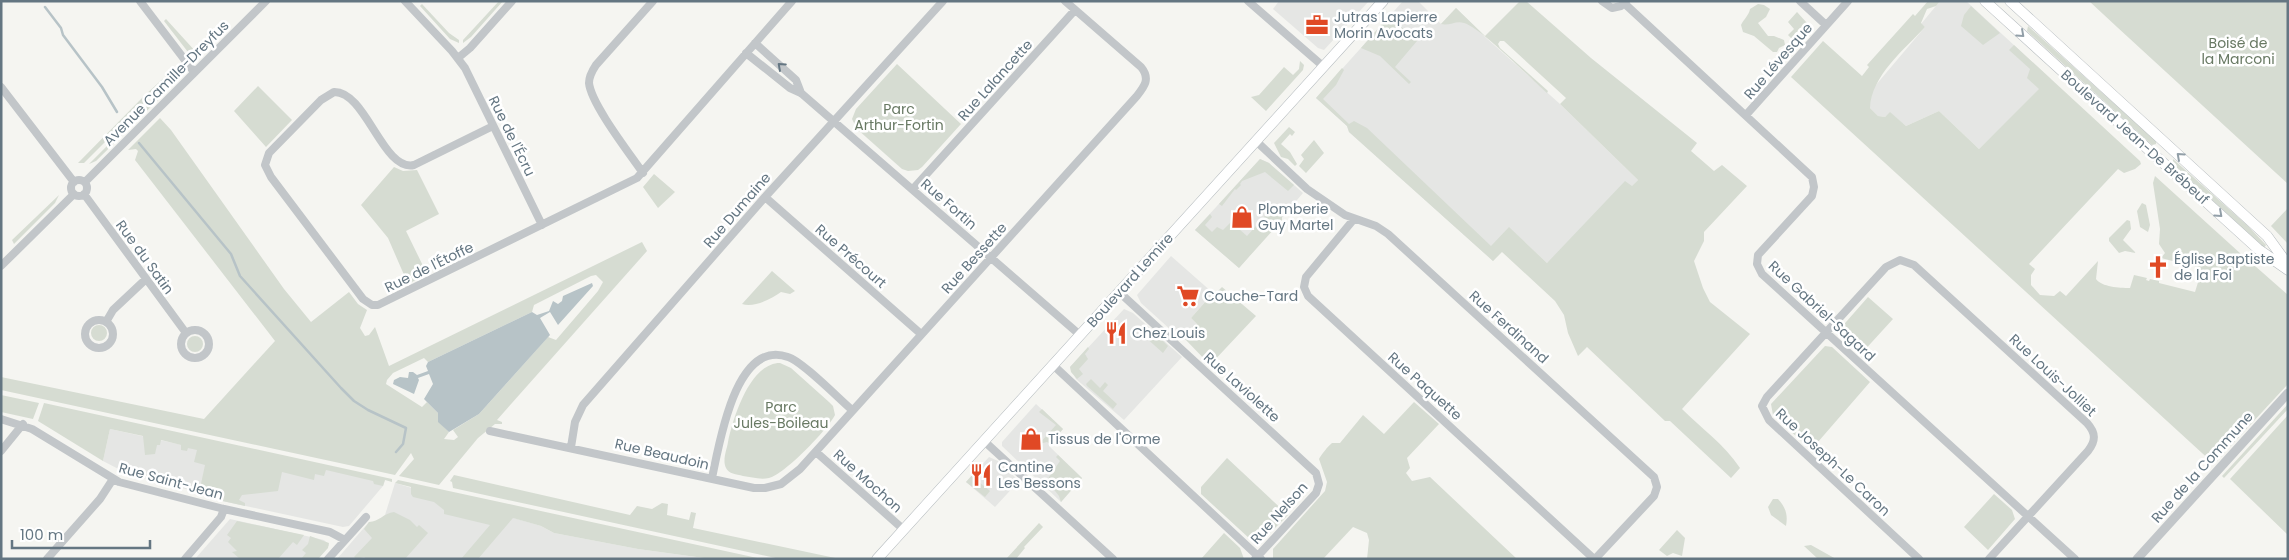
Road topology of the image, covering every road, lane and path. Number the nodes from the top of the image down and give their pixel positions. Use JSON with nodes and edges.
{"nodes":[{"id":1,"x":140,"y":1,"type":"edge"},
{"id":2,"x":266,"y":1,"type":"edge"},
{"id":3,"x":406,"y":1,"type":"edge"},
{"id":4,"x":512,"y":1,"type":"edge"},
{"id":5,"x":653,"y":1,"type":"edge"},
{"id":6,"x":792,"y":1,"type":"edge"},
{"id":7,"x":943,"y":1,"type":"edge"},
{"id":8,"x":1065,"y":1,"type":"edge"},
{"id":9,"x":1248,"y":1,"type":"edge"},
{"id":10,"x":1383,"y":1,"type":"edge"},
{"id":11,"x":1602,"y":1,"type":"edge"},
{"id":12,"x":1800,"y":1,"type":"edge"},
{"id":13,"x":1848,"y":1,"type":"edge"},
{"id":14,"x":1985,"y":1,"type":"edge"},
{"id":15,"x":2010,"y":1,"type":"edge"},
{"id":16,"x":1625,"y":2,"type":"edge"},
{"id":17,"x":1075,"y":10,"type":"junction"},
{"id":18,"x":1826,"y":25,"type":"junction"},
{"id":19,"x":755,"y":43,"type":"junction"},
{"id":20,"x":746,"y":53,"type":"junction"},
{"id":21,"x":458,"y":58,"type":"junction"},
{"id":22,"x":1324,"y":67,"type":"junction"},
{"id":23,"x":194,"y":72,"type":"junction"},
{"id":24,"x":1,"y":87,"type":"edge"},
{"id":25,"x":801,"y":93,"type":"junction"},
{"id":26,"x":1746,"y":115,"type":"junction"},
{"id":27,"x":834,"y":120,"type":"junction"},
{"id":28,"x":493,"y":126,"type":"junction"},
{"id":29,"x":1256,"y":142,"type":"junction"},
{"id":30,"x":643,"y":173,"type":"junction"},
{"id":31,"x":74,"y":182,"type":"junction"},
{"id":32,"x":85,"y":182,"type":"junction"},
{"id":33,"x":913,"y":189,"type":"junction"},
{"id":34,"x":74,"y":194,"type":"junction"},
{"id":35,"x":84,"y":194,"type":"junction"},
{"id":36,"x":765,"y":197,"type":"junction"},
{"id":37,"x":1354,"y":220,"type":"junction"},
{"id":38,"x":542,"y":225,"type":"junction"},
{"id":39,"x":991,"y":258,"type":"junction"},
{"id":40,"x":1914,"y":265,"type":"joint"},
{"id":41,"x":2288,"y":265,"type":"edge"},
{"id":42,"x":1,"y":266,"type":"edge"},
{"id":43,"x":2288,"y":270,"type":"edge"},
{"id":44,"x":146,"y":279,"type":"junction"},
{"id":45,"x":1119,"y":292,"type":"junction"},
{"id":46,"x":106,"y":322,"type":"dead end"},
{"id":47,"x":1826,"y":332,"type":"junction"},
{"id":48,"x":186,"y":333,"type":"dead end"},
{"id":49,"x":921,"y":334,"type":"junction"},
{"id":50,"x":1080,"y":335,"type":"junction"},
{"id":51,"x":1053,"y":365,"type":"junction"},
{"id":52,"x":2288,"y":393,"type":"edge"},
{"id":53,"x":852,"y":410,"type":"junction"},
{"id":54,"x":1,"y":419,"type":"edge"},
{"id":55,"x":23,"y":424,"type":"junction"},
{"id":56,"x":490,"y":431,"type":"dead end"},
{"id":57,"x":984,"y":441,"type":"junction"},
{"id":58,"x":571,"y":446,"type":"junction"},
{"id":59,"x":1,"y":451,"type":"edge"},
{"id":60,"x":816,"y":452,"type":"junction"},
{"id":61,"x":712,"y":478,"type":"junction"},
{"id":62,"x":113,"y":479,"type":"junction"},
{"id":63,"x":1319,"y":484,"type":"joint"},
{"id":64,"x":224,"y":509,"type":"junction"},
{"id":65,"x":2028,"y":516,"type":"junction"},
{"id":66,"x":366,"y":517,"type":"dead end"},
{"id":67,"x":903,"y":529,"type":"junction"},
{"id":68,"x":345,"y":540,"type":"junction"},
{"id":69,"x":1258,"y":558,"type":"edge"},
{"id":70,"x":48,"y":559,"type":"edge"},
{"id":71,"x":185,"y":559,"type":"edge"},
{"id":72,"x":328,"y":559,"type":"edge"},
{"id":73,"x":877,"y":559,"type":"edge"},
{"id":74,"x":1113,"y":559,"type":"edge"},
{"id":75,"x":1595,"y":559,"type":"edge"},
{"id":76,"x":1920,"y":559,"type":"edge"},
{"id":77,"x":1989,"y":559,"type":"edge"},
{"id":78,"x":2074,"y":559,"type":"edge"},
{"id":79,"x":2136,"y":559,"type":"edge"}],
"edges":[{"from":1,"to":23,"type":"street"},
{"from":2,"to":23,"type":"street","name":"Avenue Camille-Dreyfus"},
{"from":3,"to":21,"type":"street"},
{"from":4,"to":21,"type":"street"},
{"from":5,"to":30,"type":"street"},
{"from":6,"to":19,"type":"street","name":"Rue de l'Étoffe"},
{"from":7,"to":27,"type":"street","name":"Rue Dumaine"},
{"from":8,"to":17,"type":"street"},
{"from":9,"to":22,"type":"street"},
{"from":10,"to":22,"type":"main road","name":"Boulevard Lemire"},
{"from":11,"to":16,"type":"street","name":"Rue Gabriel-Sagard"},
{"from":12,"to":18,"type":"street"},
{"from":13,"to":18,"type":"street","name":"Rue Lévesque"},
{"from":14,"to":43,"type":"main road","name":"Boulevard Jean-De Brébeuf","one_way":true},
{"from":41,"to":15,"type":"main road","name":"Boulevard Jean-De Brébeuf","one_way":true},
{"from":16,"to":26,"type":"street","name":"Rue Gabriel-Sagard"},
{"from":17,"to":33,"type":"street","name":"Rue Lalancette"},
{"from":17,"to":39,"type":"street","name":"Rue Bessette"},
{"from":18,"to":26,"type":"street","name":"Rue Lévesque"},
{"from":19,"to":20,"type":"street","name":"Rue de l'Étoffe"},
{"from":25,"to":19,"type":"street","name":"Rue Fortin","one_way":true},
{"from":20,"to":25,"type":"street","name":"Rue Fortin"},
{"from":20,"to":30,"type":"street","name":"Rue de l'Étoffe"},
{"from":21,"to":28,"type":"street","name":"Rue de l'Écru"},
{"from":22,"to":29,"type":"main road","name":"Boulevard Lemire"},
{"from":23,"to":32,"type":"street","name":"Avenue Camille-Dreyfus"},
{"from":24,"to":31,"type":"street"},
{"from":25,"to":27,"type":"street","name":"Rue Fortin"},
{"from":26,"to":47,"type":"street","name":"Rue Gabriel-Sagard"},
{"from":27,"to":33,"type":"street","name":"Rue Fortin"},
{"from":27,"to":36,"type":"street","name":"Rue Dumaine"},
{"from":28,"to":38,"type":"street","name":"Rue de l'Écru"},
{"from":28,"to":38,"type":"street","name":"Rue de l'Étoffe"},
{"from":29,"to":37,"type":"street","name":"Rue Ferdinand"},
{"from":29,"to":45,"type":"main road","name":"Boulevard Lemire"},
{"from":30,"to":38,"type":"street","name":"Rue de l'Étoffe"},
{"from":31,"to":32,"type":"street"},
{"from":31,"to":34,"type":"street"},
{"from":32,"to":35,"type":"street"},
{"from":33,"to":39,"type":"street","name":"Rue Fortin"},
{"from":34,"to":35,"type":"street"},
{"from":34,"to":42,"type":"street"},
{"from":35,"to":44,"type":"street","name":"Rue du Satin"},
{"from":36,"to":49,"type":"street","name":"Rue Précourt"},
{"from":36,"to":58,"type":"street","name":"Rue Dumaine"},
{"from":37,"to":75,"type":"street","name":"Rue Paquette"},
{"from":37,"to":75,"type":"street","name":"Rue Ferdinand"},
{"from":39,"to":49,"type":"street","name":"Rue Bessette"},
{"from":39,"to":50,"type":"street","name":"Rue Fortin"},
{"from":40,"to":47,"type":"street","name":"Rue Joseph-Le Caron"},
{"from":40,"to":65,"type":"street","name":"Rue Louis-Jolliet"},
{"from":44,"to":46,"type":"street"},
{"from":44,"to":48,"type":"street","name":"Rue du Satin"},
{"from":45,"to":50,"type":"main road","name":"Boulevard Lemire"},
{"from":45,"to":63,"type":"street","name":"Rue Laviolette"},
{"from":47,"to":65,"type":"street","name":"Rue Gabriel-Sagard"},
{"from":47,"to":76,"type":"street","name":"Rue Joseph-Le Caron"},
{"from":49,"to":53,"type":"street","name":"Rue Bessette"},
{"from":50,"to":51,"type":"main road","name":"Boulevard Lemire"},
{"from":51,"to":57,"type":"main road","name":"Boulevard Lemire"},
{"from":51,"to":69,"type":"street"},
{"from":52,"to":79,"type":"street","name":"Rue de la Commune"},
{"from":53,"to":60,"type":"street","name":"Rue Bessette"},
{"from":53,"to":61,"type":"street"},
{"from":54,"to":55,"type":"street","name":"Rue Saint-Jean"},
{"from":55,"to":59,"type":"street"},
{"from":55,"to":62,"type":"street","name":"Rue Saint-Jean"},
{"from":56,"to":58,"type":"street","name":"Rue Beaudoin"},
{"from":57,"to":67,"type":"main road","name":"Boulevard Lemire"},
{"from":57,"to":74,"type":"street"},
{"from":58,"to":61,"type":"street","name":"Rue Beaudoin"},
{"from":60,"to":61,"type":"street","name":"Rue Beaudoin"},
{"from":60,"to":67,"type":"street","name":"Rue Mochon"},
{"from":62,"to":64,"type":"street","name":"Rue Saint-Jean"},
{"from":62,"to":70,"type":"street"},
{"from":63,"to":69,"type":"street","name":"Rue Nelson"},
{"from":64,"to":68,"type":"street","name":"Rue Saint-Jean"},
{"from":64,"to":71,"type":"street"},
{"from":65,"to":77,"type":"street","name":"Rue Louis-Jolliet"},
{"from":65,"to":78,"type":"street","name":"Rue Gabriel-Sagard"},
{"from":66,"to":68,"type":"street"},
{"from":67,"to":73,"type":"main road","name":"Boulevard Lemire"},
{"from":68,"to":72,"type":"street"}]}
